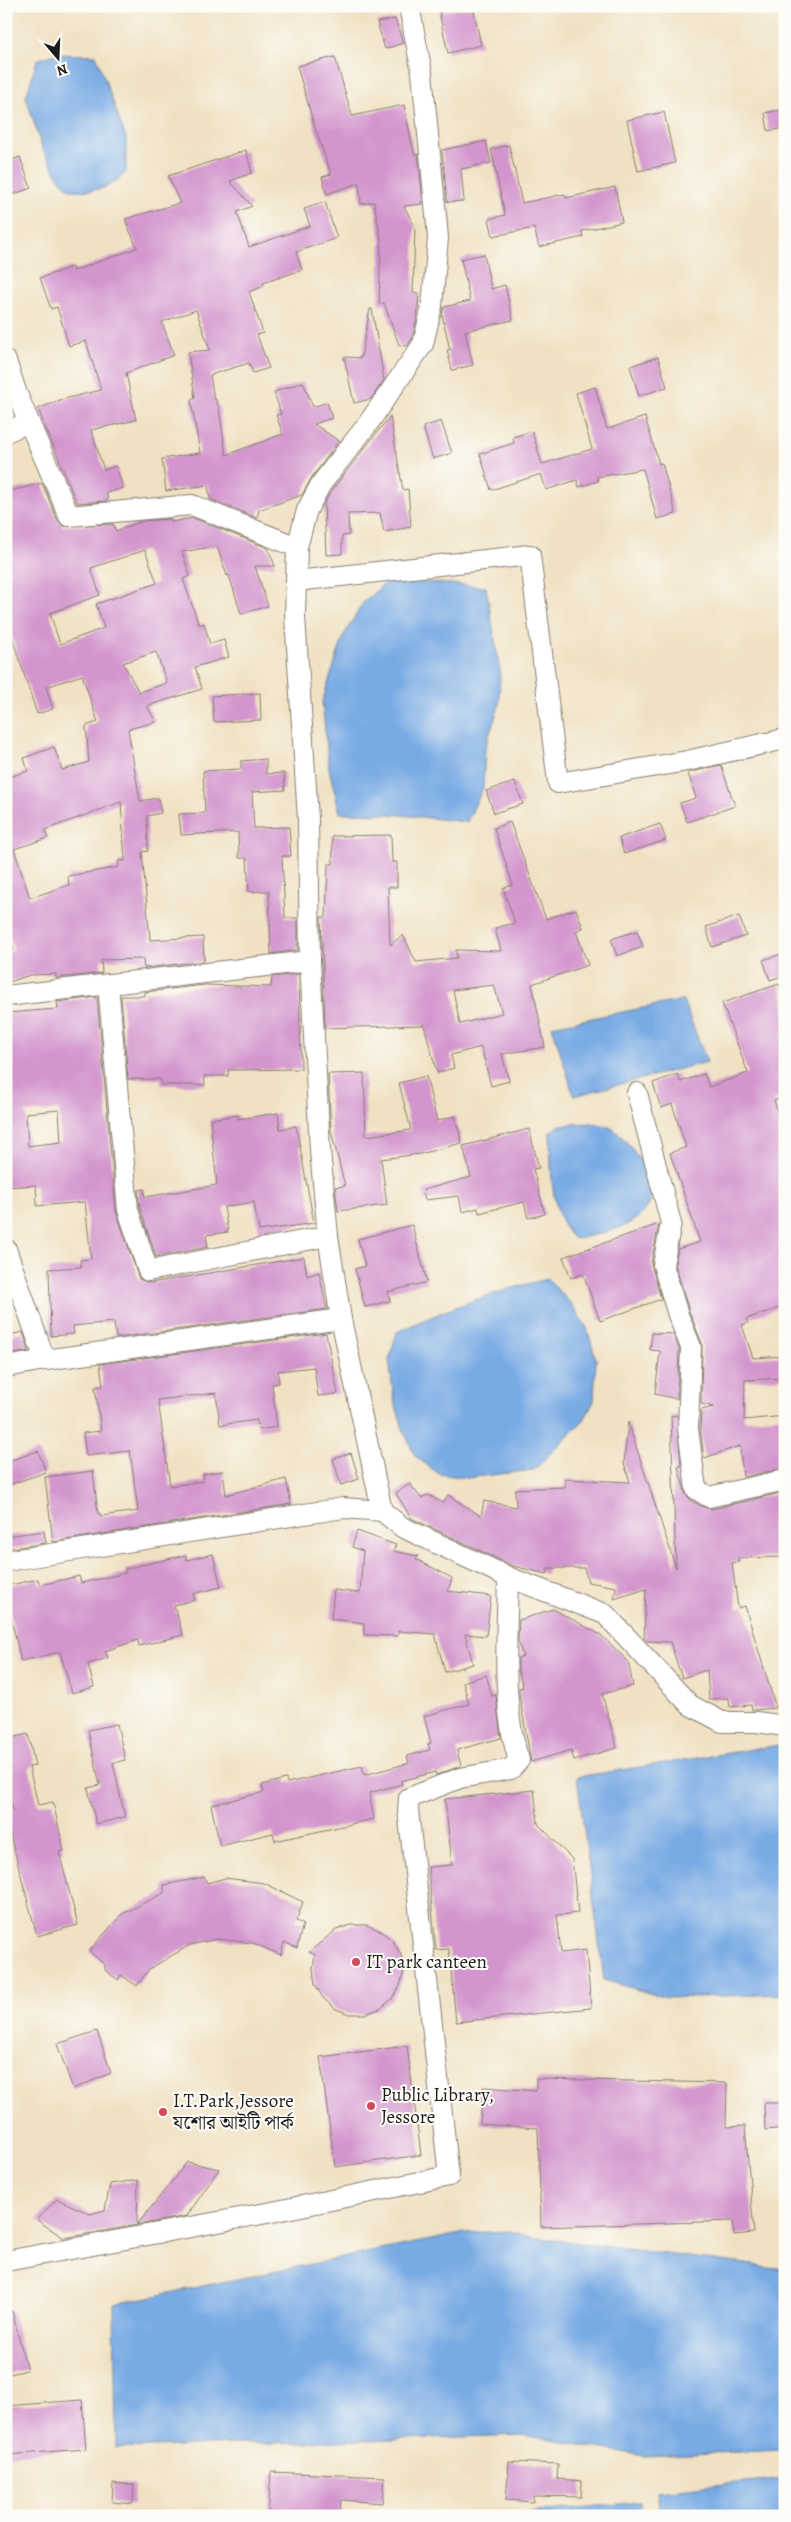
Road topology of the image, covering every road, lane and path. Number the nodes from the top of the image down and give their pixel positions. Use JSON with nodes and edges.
{"nodes":[{"id":1,"x":409,"y":6,"type":"edge"},
{"id":2,"x":6,"y":361,"type":"edge"},
{"id":3,"x":29,"y":422,"type":"junction"},
{"id":4,"x":6,"y":432,"type":"edge"},
{"id":5,"x":297,"y":547,"type":"junction"},
{"id":6,"x":296,"y":580,"type":"junction"},
{"id":7,"x":785,"y":739,"type":"edge"},
{"id":8,"x":310,"y":961,"type":"junction"},
{"id":9,"x":108,"y":984,"type":"junction"},
{"id":10,"x":6,"y":996,"type":"edge"},
{"id":11,"x":637,"y":1093,"type":"dead end"},
{"id":12,"x":328,"y":1236,"type":"junction"},
{"id":13,"x":6,"y":1249,"type":"edge"},
{"id":14,"x":341,"y":1319,"type":"junction"},
{"id":15,"x":45,"y":1360,"type":"junction"},
{"id":16,"x":6,"y":1367,"type":"edge"},
{"id":17,"x":785,"y":1480,"type":"edge"},
{"id":18,"x":382,"y":1511,"type":"junction"},
{"id":19,"x":6,"y":1561,"type":"edge"},
{"id":20,"x":508,"y":1577,"type":"junction"},
{"id":21,"x":785,"y":1726,"type":"edge"},
{"id":22,"x":6,"y":2261,"type":"edge"}],
"edges":[{"from":1,"to":5,"type":"street"},
{"from":2,"to":3,"type":"street"},
{"from":3,"to":4,"type":"street"},
{"from":3,"to":5,"type":"street"},
{"from":5,"to":6,"type":"street"},
{"from":6,"to":7,"type":"street"},
{"from":6,"to":8,"type":"street"},
{"from":8,"to":9,"type":"street"},
{"from":8,"to":12,"type":"street"},
{"from":9,"to":10,"type":"street"},
{"from":9,"to":12,"type":"street"},
{"from":11,"to":17,"type":"street"},
{"from":12,"to":14,"type":"street"},
{"from":13,"to":15,"type":"street"},
{"from":14,"to":15,"type":"street"},
{"from":14,"to":18,"type":"street"},
{"from":15,"to":16,"type":"street"},
{"from":18,"to":19,"type":"street"},
{"from":18,"to":20,"type":"street"},
{"from":20,"to":21,"type":"street"},
{"from":20,"to":22,"type":"street"}]}
